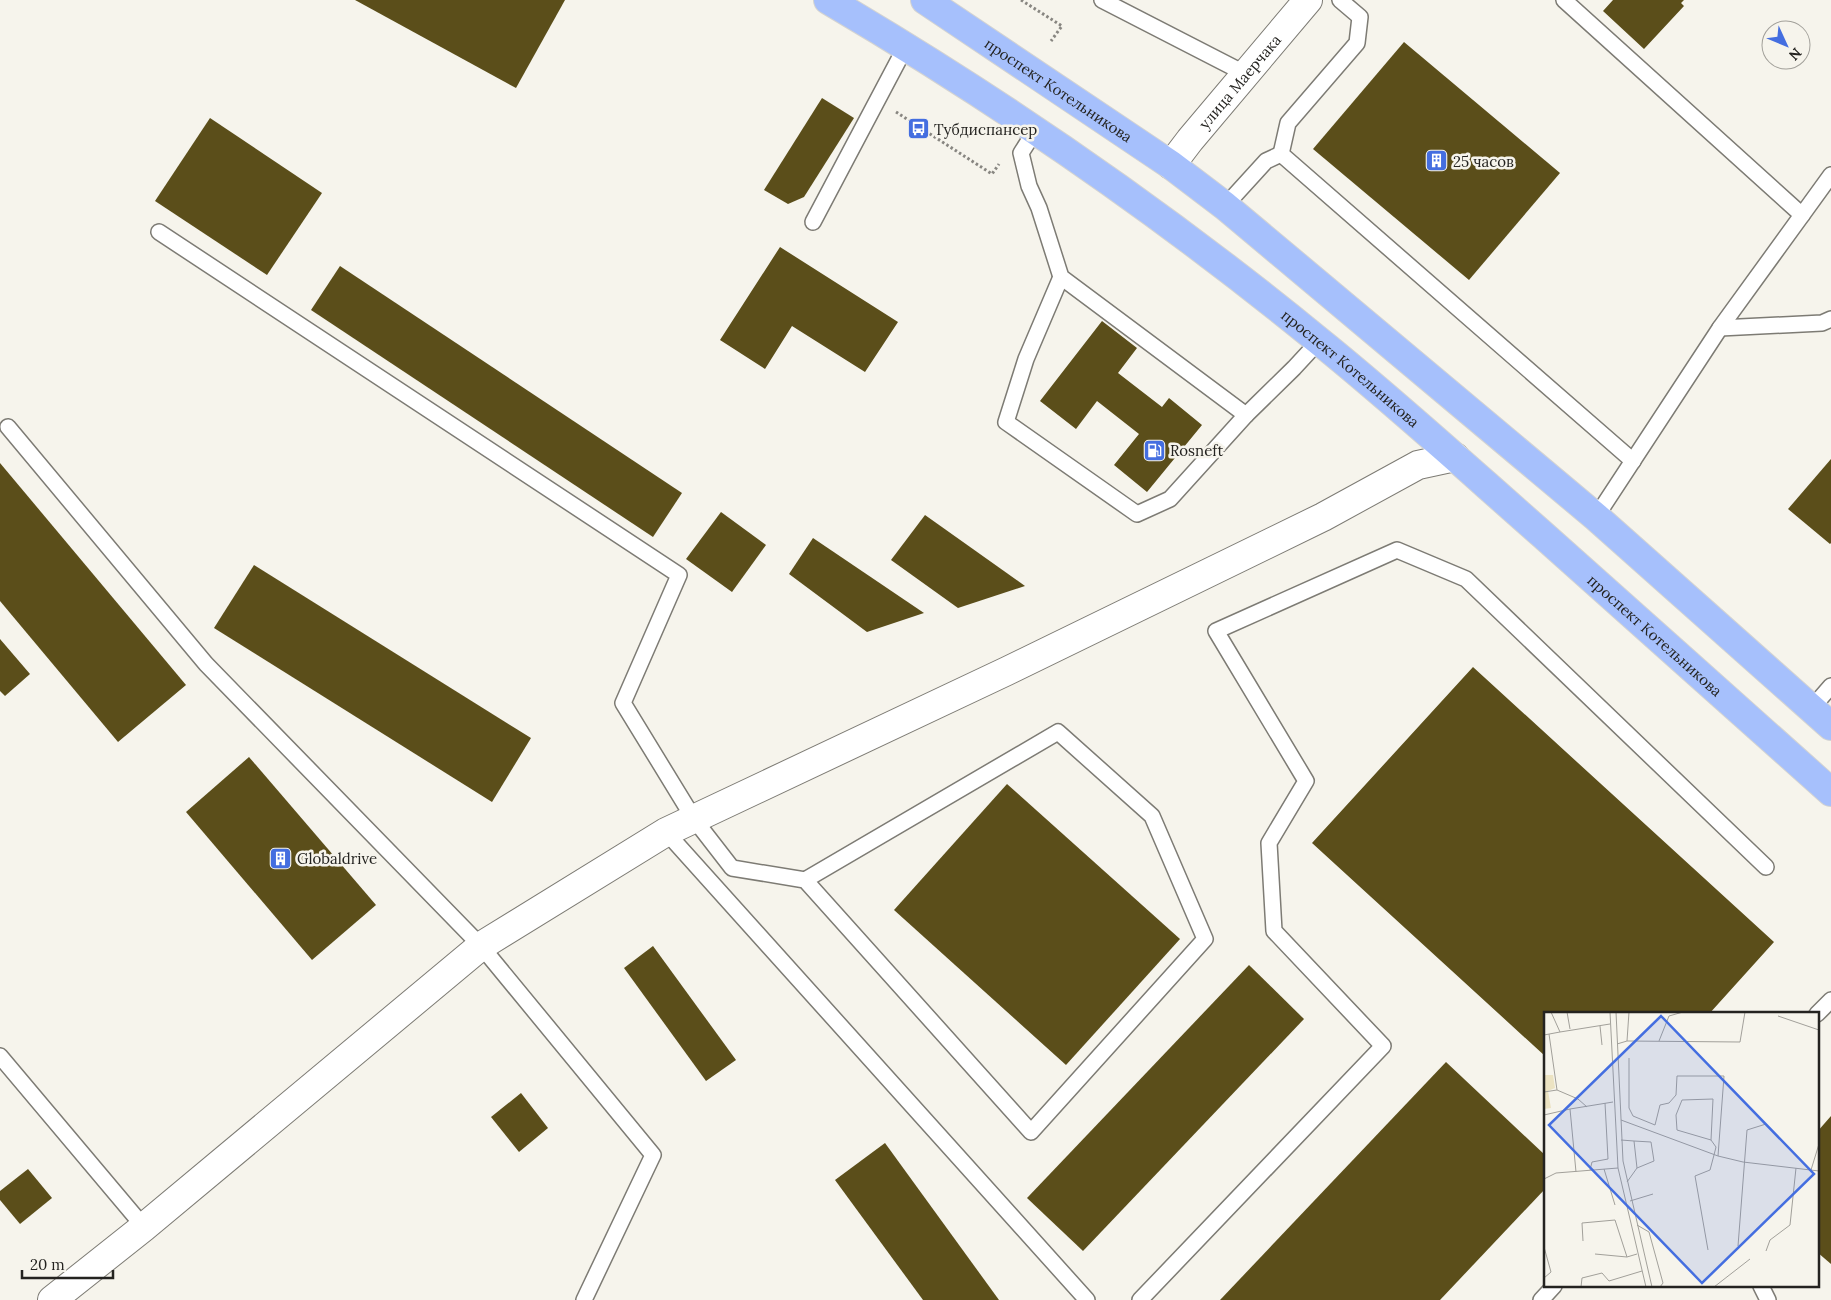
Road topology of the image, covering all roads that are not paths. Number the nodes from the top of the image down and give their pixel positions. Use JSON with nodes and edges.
{"nodes":[{"id":1,"x":828,"y":0,"type":"edge"},
{"id":2,"x":925,"y":0,"type":"edge"},
{"id":3,"x":1102,"y":0,"type":"edge"},
{"id":4,"x":1308,"y":0,"type":"edge"},
{"id":5,"x":1340,"y":0,"type":"edge"},
{"id":6,"x":1564,"y":0,"type":"edge"},
{"id":7,"x":906,"y":46,"type":"junction"},
{"id":8,"x":1246,"y":74,"type":"junction"},
{"id":9,"x":1035,"y":131,"type":"junction"},
{"id":10,"x":1281,"y":154,"type":"junction"},
{"id":11,"x":1171,"y":165,"type":"junction"},
{"id":12,"x":1831,"y":175,"type":"edge"},
{"id":13,"x":1225,"y":206,"type":"junction"},
{"id":14,"x":1802,"y":215,"type":"junction"},
{"id":15,"x":813,"y":222,"type":"dead end"},
{"id":16,"x":159,"y":232,"type":"dead end"},
{"id":17,"x":1061,"y":277,"type":"junction"},
{"id":18,"x":1831,"y":319,"type":"edge"},
{"id":19,"x":1720,"y":328,"type":"junction"},
{"id":20,"x":1319,"y":341,"type":"junction"},
{"id":21,"x":1246,"y":415,"type":"junction"},
{"id":22,"x":8,"y":426,"type":"dead end"},
{"id":23,"x":1454,"y":457,"type":"junction"},
{"id":24,"x":1633,"y":461,"type":"junction"},
{"id":25,"x":1596,"y":517,"type":"junction"},
{"id":26,"x":1831,"y":686,"type":"edge"},
{"id":27,"x":1821,"y":717,"type":"edge"},
{"id":28,"x":1831,"y":792,"type":"edge"},
{"id":29,"x":694,"y":819,"type":"junction"},
{"id":30,"x":666,"y":832,"type":"junction"},
{"id":31,"x":1766,"y":867,"type":"dead end"},
{"id":32,"x":805,"y":880,"type":"junction"},
{"id":33,"x":481,"y":946,"type":"junction"},
{"id":34,"x":1831,"y":1000,"type":"edge"},
{"id":35,"x":1818,"y":1013,"type":"edge"},
{"id":36,"x":0,"y":1056,"type":"edge"},
{"id":37,"x":144,"y":1227,"type":"junction"},
{"id":38,"x":1552,"y":1288,"type":"edge"},
{"id":39,"x":1762,"y":1288,"type":"edge"},
{"id":40,"x":52,"y":1300,"type":"edge"},
{"id":41,"x":584,"y":1300,"type":"edge"},
{"id":42,"x":1087,"y":1300,"type":"edge"},
{"id":43,"x":1140,"y":1300,"type":"edge"},
{"id":44,"x":1540,"y":1300,"type":"edge"},
{"id":45,"x":1768,"y":1300,"type":"edge"}],
"edges":[{"from":1,"to":7,"type":"highway","name":"проспект Котельникова"},
{"from":2,"to":11,"type":"highway","name":"проспект Котельникова"},
{"from":3,"to":8,"type":"lane"},
{"from":4,"to":8,"type":"street","name":"улица Маерчака"},
{"from":5,"to":10,"type":"lane"},
{"from":6,"to":14,"type":"lane"},
{"from":7,"to":9,"type":"highway","name":"проспект Котельникова"},
{"from":7,"to":15,"type":"lane"},
{"from":8,"to":11,"type":"street","name":"улица Маерчака"},
{"from":9,"to":17,"type":"lane"},
{"from":9,"to":20,"type":"highway","name":"проспект Котельникова"},
{"from":10,"to":13,"type":"lane"},
{"from":10,"to":24,"type":"lane"},
{"from":11,"to":13,"type":"highway","name":"проспект Котельникова"},
{"from":12,"to":14,"type":"lane"},
{"from":13,"to":25,"type":"highway","name":"проспект Котельникова"},
{"from":14,"to":19,"type":"lane"},
{"from":16,"to":29,"type":"lane"},
{"from":17,"to":21,"type":"lane"},
{"from":17,"to":21,"type":"lane"},
{"from":18,"to":19,"type":"lane"},
{"from":19,"to":24,"type":"lane"},
{"from":20,"to":21,"type":"lane"},
{"from":20,"to":23,"type":"highway","name":"проспект Котельникова"},
{"from":22,"to":33,"type":"lane"},
{"from":23,"to":28,"type":"highway","name":"проспект Котельникова"},
{"from":23,"to":29,"type":"street"},
{"from":24,"to":25,"type":"lane"},
{"from":25,"to":27,"type":"highway","name":"проспект Котельникова"},
{"from":26,"to":27,"type":"lane"},
{"from":29,"to":30,"type":"street"},
{"from":29,"to":32,"type":"lane"},
{"from":30,"to":33,"type":"street"},
{"from":30,"to":42,"type":"lane"},
{"from":31,"to":43,"type":"lane"},
{"from":32,"to":32,"type":"lane"},
{"from":33,"to":37,"type":"street"},
{"from":33,"to":41,"type":"lane"},
{"from":34,"to":35,"type":"lane"},
{"from":36,"to":37,"type":"lane"},
{"from":37,"to":40,"type":"street"},
{"from":38,"to":44,"type":"lane"},
{"from":39,"to":45,"type":"lane"}]}
